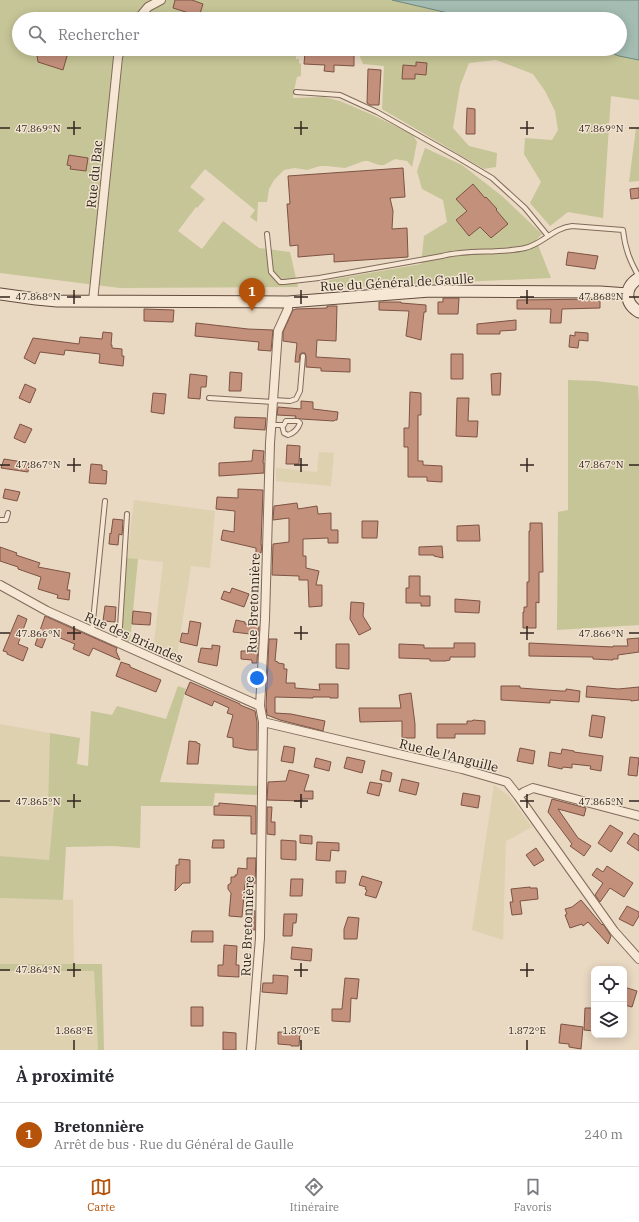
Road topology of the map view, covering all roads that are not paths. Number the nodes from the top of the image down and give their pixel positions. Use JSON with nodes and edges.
{"nodes":[{"id":1,"x":161,"y":0,"type":"edge"},
{"id":2,"x":144,"y":12,"type":"edge"},
{"id":3,"x":118,"y":56,"type":"edge"},
{"id":4,"x":296,"y":92,"type":"dead end"},
{"id":5,"x":267,"y":234,"type":"dead end"},
{"id":6,"x":548,"y":236,"type":"junction"},
{"id":7,"x":639,"y":278,"type":"edge"},
{"id":8,"x":0,"y":294,"type":"edge"},
{"id":9,"x":628,"y":294,"type":"junction"},
{"id":10,"x":93,"y":301,"type":"junction"},
{"id":11,"x":288,"y":302,"type":"junction"},
{"id":12,"x":639,"y":312,"type":"edge"},
{"id":13,"x":303,"y":356,"type":"dead end"},
{"id":14,"x":209,"y":398,"type":"dead end"},
{"id":15,"x":273,"y":401,"type":"junction"},
{"id":16,"x":271,"y":425,"type":"junction"},
{"id":17,"x":282,"y":425,"type":"junction"},
{"id":18,"x":105,"y":501,"type":"dead end"},
{"id":19,"x":8,"y":513,"type":"dead end"},
{"id":20,"x":127,"y":514,"type":"dead end"},
{"id":21,"x":0,"y":520,"type":"edge"},
{"id":22,"x":0,"y":585,"type":"edge"},
{"id":23,"x":92,"y":631,"type":"junction"},
{"id":24,"x":119,"y":643,"type":"junction"},
{"id":25,"x":260,"y":706,"type":"junction"},
{"id":26,"x":263,"y":722,"type":"junction"},
{"id":27,"x":518,"y":796,"type":"junction"},
{"id":28,"x":639,"y":816,"type":"edge"},
{"id":29,"x":639,"y":960,"type":"edge"},
{"id":30,"x":251,"y":1050,"type":"edge"}],
"edges":[{"from":1,"to":2,"type":"street"},
{"from":3,"to":10,"type":"street","name":"Rue du Bac"},
{"from":4,"to":6,"type":"lane"},
{"from":5,"to":6,"type":"lane"},
{"from":6,"to":7,"type":"lane"},
{"from":7,"to":9,"type":"main road"},
{"from":8,"to":10,"type":"main road","name":"Rue du Général de Gaulle"},
{"from":9,"to":11,"type":"main road","name":"Rue du Général de Gaulle"},
{"from":9,"to":12,"type":"main road"},
{"from":10,"to":11,"type":"main road","name":"Rue du Général de Gaulle"},
{"from":11,"to":15,"type":"street","name":"Rue Bretonnière"},
{"from":13,"to":15,"type":"lane"},
{"from":14,"to":15,"type":"lane"},
{"from":15,"to":16,"type":"street","name":"Rue Bretonnière"},
{"from":16,"to":17,"type":"lane"},
{"from":16,"to":25,"type":"street","name":"Rue Bretonnière"},
{"from":17,"to":17,"type":"lane"},
{"from":18,"to":23,"type":"lane"},
{"from":19,"to":21,"type":"lane"},
{"from":20,"to":24,"type":"lane"},
{"from":22,"to":23,"type":"street","name":"Rue des Briandes"},
{"from":23,"to":24,"type":"street","name":"Rue des Briandes"},
{"from":24,"to":25,"type":"street","name":"Rue des Briandes"},
{"from":25,"to":26,"type":"street","name":"Rue Bretonnière"},
{"from":26,"to":27,"type":"street","name":"Rue de l'Anguille"},
{"from":26,"to":30,"type":"street","name":"Rue Bretonnière"},
{"from":27,"to":28,"type":"street"},
{"from":27,"to":29,"type":"street","name":"Rue de l'Anguille"}]}
